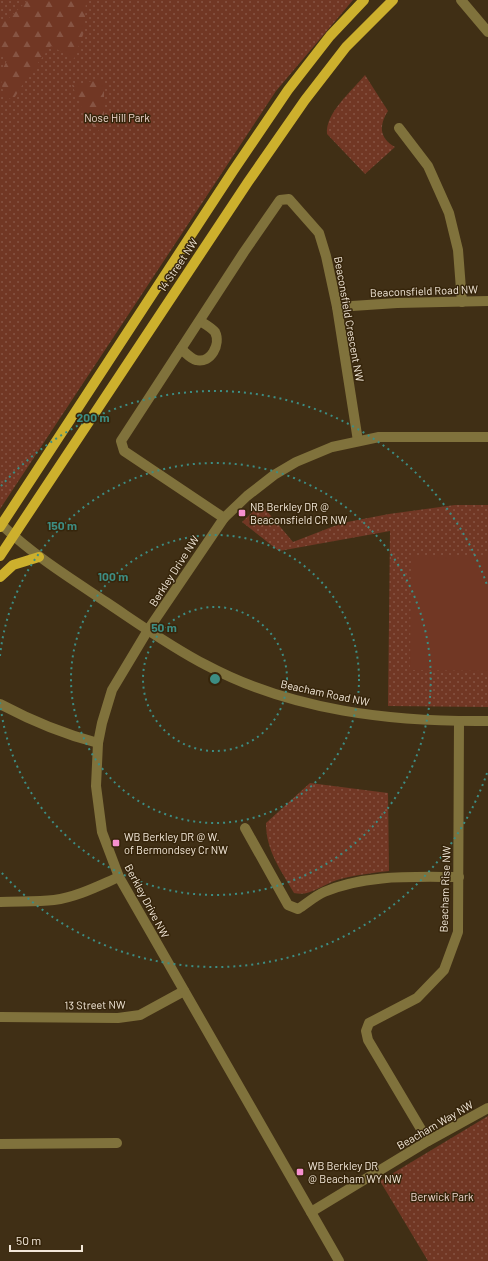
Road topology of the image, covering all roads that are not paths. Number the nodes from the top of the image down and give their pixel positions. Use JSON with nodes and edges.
{"nodes":[{"id":1,"x":364,"y":0,"type":"edge"},
{"id":2,"x":393,"y":0,"type":"edge"},
{"id":3,"x":461,"y":0,"type":"edge"},
{"id":4,"x":488,"y":32,"type":"edge"},
{"id":5,"x":399,"y":128,"type":"dead end"},
{"id":6,"x":488,"y":301,"type":"edge"},
{"id":7,"x":462,"y":302,"type":"junction"},
{"id":8,"x":337,"y":307,"type":"junction"},
{"id":9,"x":200,"y":321,"type":"junction"},
{"id":10,"x":181,"y":349,"type":"junction"},
{"id":11,"x":488,"y":437,"type":"edge"},
{"id":12,"x":358,"y":441,"type":"junction"},
{"id":13,"x":224,"y":518,"type":"junction"},
{"id":14,"x":1,"y":526,"type":"edge"},
{"id":15,"x":13,"y":536,"type":"junction"},
{"id":16,"x":0,"y":556,"type":"edge"},
{"id":17,"x":39,"y":557,"type":"junction"},
{"id":18,"x":0,"y":577,"type":"edge"},
{"id":19,"x":148,"y":630,"type":"junction"},
{"id":20,"x":0,"y":704,"type":"edge"},
{"id":21,"x":460,"y":721,"type":"junction"},
{"id":22,"x":488,"y":721,"type":"edge"},
{"id":23,"x":98,"y":743,"type":"junction"},
{"id":24,"x":245,"y":828,"type":"dead end"},
{"id":25,"x":119,"y":877,"type":"junction"},
{"id":26,"x":458,"y":877,"type":"junction"},
{"id":27,"x":0,"y":902,"type":"edge"},
{"id":28,"x":184,"y":991,"type":"junction"},
{"id":29,"x":0,"y":1017,"type":"edge"},
{"id":30,"x":488,"y":1108,"type":"edge"},
{"id":31,"x":428,"y":1141,"type":"junction"},
{"id":32,"x":117,"y":1143,"type":"dead end"},
{"id":33,"x":0,"y":1144,"type":"edge"},
{"id":34,"x":311,"y":1212,"type":"junction"},
{"id":35,"x":339,"y":1261,"type":"edge"}],
"edges":[{"from":1,"to":14,"type":"main road","name":"14 Street NW"},
{"from":2,"to":15,"type":"main road","name":"14 Street NW"},
{"from":3,"to":4,"type":"street"},
{"from":5,"to":7,"type":"street"},
{"from":6,"to":7,"type":"street","name":"Beaconsfield Road NW"},
{"from":7,"to":8,"type":"street","name":"Beaconsfield Road NW"},
{"from":8,"to":9,"type":"street","name":"Beaconsfield Crescent NW"},
{"from":8,"to":12,"type":"street","name":"Beaconsfield Crescent NW"},
{"from":9,"to":10,"type":"street","name":"Beaconsfield Crescent NW"},
{"from":9,"to":10,"type":"street"},
{"from":10,"to":13,"type":"street","name":"Beaconsfield Crescent NW"},
{"from":11,"to":12,"type":"street","name":"Berkley Drive NW"},
{"from":12,"to":13,"type":"street","name":"Berkley Drive NW"},
{"from":13,"to":19,"type":"street","name":"Berkley Drive NW"},
{"from":14,"to":15,"type":"street","name":"Beacham Road NW"},
{"from":15,"to":16,"type":"main road","name":"14 Street NW"},
{"from":15,"to":17,"type":"street","name":"Beacham Road NW"},
{"from":17,"to":18,"type":"main road"},
{"from":17,"to":19,"type":"street","name":"Beacham Road NW"},
{"from":19,"to":21,"type":"street","name":"Beacham Road NW"},
{"from":19,"to":23,"type":"street","name":"Berkley Drive NW"},
{"from":20,"to":23,"type":"street"},
{"from":21,"to":22,"type":"street","name":"Beacham Road NW"},
{"from":21,"to":26,"type":"street","name":"Beacham Rise NW"},
{"from":23,"to":25,"type":"street","name":"Berkley Drive NW"},
{"from":24,"to":26,"type":"street"},
{"from":25,"to":27,"type":"street"},
{"from":25,"to":28,"type":"street","name":"Berkley Drive NW"},
{"from":26,"to":31,"type":"street","name":"Beacham Rise NW"},
{"from":28,"to":29,"type":"street","name":"13 Street NW"},
{"from":28,"to":34,"type":"street","name":"Berkley Drive NW"},
{"from":30,"to":31,"type":"street","name":"Beacham Way NW"},
{"from":31,"to":34,"type":"street","name":"Beacham Way NW"},
{"from":32,"to":33,"type":"street"},
{"from":34,"to":35,"type":"street","name":"Berkley Drive NW"}]}
